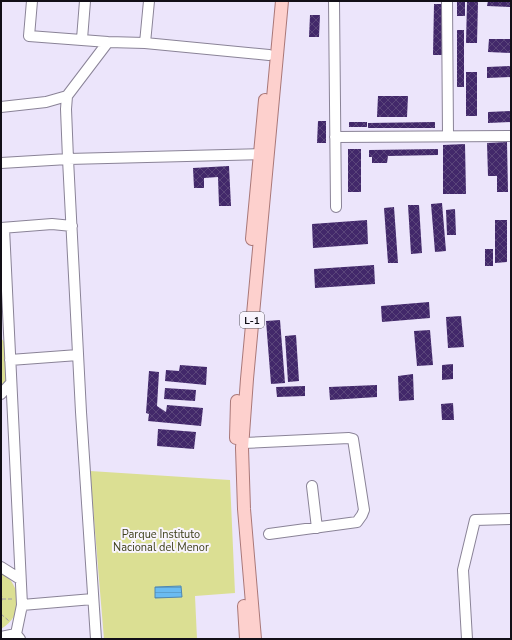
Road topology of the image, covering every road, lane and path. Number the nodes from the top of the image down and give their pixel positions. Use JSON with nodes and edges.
{"nodes":[{"id":1,"x":32,"y":1,"type":"edge"},
{"id":2,"x":85,"y":1,"type":"edge"},
{"id":3,"x":149,"y":1,"type":"edge"},
{"id":4,"x":274,"y":1,"type":"edge"},
{"id":5,"x":282,"y":1,"type":"edge"},
{"id":6,"x":334,"y":1,"type":"edge"},
{"id":7,"x":448,"y":1,"type":"edge"},
{"id":8,"x":82,"y":39,"type":"junction"},
{"id":9,"x":108,"y":42,"type":"junction"},
{"id":10,"x":145,"y":43,"type":"junction"},
{"id":11,"x":269,"y":55,"type":"junction"},
{"id":12,"x":67,"y":96,"type":"junction"},
{"id":13,"x":46,"y":102,"type":"junction"},
{"id":14,"x":1,"y":107,"type":"edge"},
{"id":15,"x":66,"y":109,"type":"junction"},
{"id":16,"x":448,"y":136,"type":"junction"},
{"id":17,"x":511,"y":136,"type":"edge"},
{"id":18,"x":335,"y":137,"type":"junction"},
{"id":19,"x":264,"y":154,"type":"junction"},
{"id":20,"x":68,"y":159,"type":"junction"},
{"id":21,"x":1,"y":163,"type":"edge"},
{"id":22,"x":336,"y":207,"type":"dead end"},
{"id":23,"x":72,"y":226,"type":"junction"},
{"id":24,"x":2,"y":228,"type":"edge"},
{"id":25,"x":5,"y":335,"type":"edge"},
{"id":26,"x":78,"y":354,"type":"junction"},
{"id":27,"x":10,"y":360,"type":"junction"},
{"id":28,"x":11,"y":383,"type":"junction"},
{"id":29,"x":1,"y":394,"type":"edge"},
{"id":30,"x":242,"y":443,"type":"junction"},
{"id":31,"x":312,"y":486,"type":"dead end"},
{"id":32,"x":511,"y":519,"type":"edge"},
{"id":33,"x":317,"y":528,"type":"junction"},
{"id":34,"x":269,"y":534,"type":"dead end"},
{"id":35,"x":1,"y":567,"type":"edge"},
{"id":36,"x":20,"y":579,"type":"junction"},
{"id":37,"x":1,"y":594,"type":"edge"},
{"id":38,"x":2,"y":599,"type":"junction"},
{"id":39,"x":93,"y":599,"type":"junction"},
{"id":40,"x":22,"y":602,"type":"junction"},
{"id":41,"x":1,"y":606,"type":"edge"},
{"id":42,"x":1,"y":614,"type":"edge"},
{"id":43,"x":18,"y":634,"type":"edge"},
{"id":44,"x":1,"y":637,"type":"edge"},
{"id":45,"x":96,"y":639,"type":"edge"},
{"id":46,"x":246,"y":639,"type":"edge"},
{"id":47,"x":255,"y":639,"type":"edge"},
{"id":48,"x":467,"y":639,"type":"edge"}],
"edges":[{"from":1,"to":8,"type":"street"},
{"from":2,"to":8,"type":"street"},
{"from":3,"to":10,"type":"street"},
{"from":4,"to":11,"type":"main road","number":"L-1"},
{"from":5,"to":19,"type":"main road","number":"L-1"},
{"from":6,"to":18,"type":"street"},
{"from":7,"to":16,"type":"street"},
{"from":8,"to":9,"type":"street"},
{"from":9,"to":10,"type":"street"},
{"from":9,"to":12,"type":"street"},
{"from":10,"to":11,"type":"street"},
{"from":11,"to":19,"type":"main road","number":"L-1"},
{"from":12,"to":13,"type":"street"},
{"from":12,"to":15,"type":"street"},
{"from":13,"to":14,"type":"street"},
{"from":13,"to":15,"type":"street"},
{"from":15,"to":20,"type":"street"},
{"from":16,"to":17,"type":"street"},
{"from":16,"to":18,"type":"street"},
{"from":18,"to":22,"type":"street"},
{"from":19,"to":20,"type":"street"},
{"from":19,"to":30,"type":"main road","number":"L-1"},
{"from":19,"to":46,"type":"main road","number":"L-1"},
{"from":20,"to":21,"type":"street"},
{"from":20,"to":23,"type":"street"},
{"from":23,"to":24,"type":"street"},
{"from":23,"to":26,"type":"street"},
{"from":24,"to":25,"type":"street"},
{"from":25,"to":27,"type":"street"},
{"from":26,"to":27,"type":"street"},
{"from":26,"to":39,"type":"street"},
{"from":27,"to":28,"type":"street"},
{"from":28,"to":29,"type":"street"},
{"from":28,"to":36,"type":"street"},
{"from":30,"to":33,"type":"street"},
{"from":30,"to":47,"type":"main road","number":"L-1"},
{"from":31,"to":33,"type":"street"},
{"from":32,"to":48,"type":"street"},
{"from":33,"to":34,"type":"street"},
{"from":35,"to":36,"type":"street"},
{"from":36,"to":40,"type":"street"},
{"from":37,"to":38,"type":"path"},
{"from":38,"to":40,"type":"path"},
{"from":38,"to":41,"type":"path"},
{"from":39,"to":40,"type":"street"},
{"from":39,"to":45,"type":"street"},
{"from":40,"to":43,"type":"street"},
{"from":42,"to":43,"type":"path"},
{"from":43,"to":44,"type":"street"}]}
